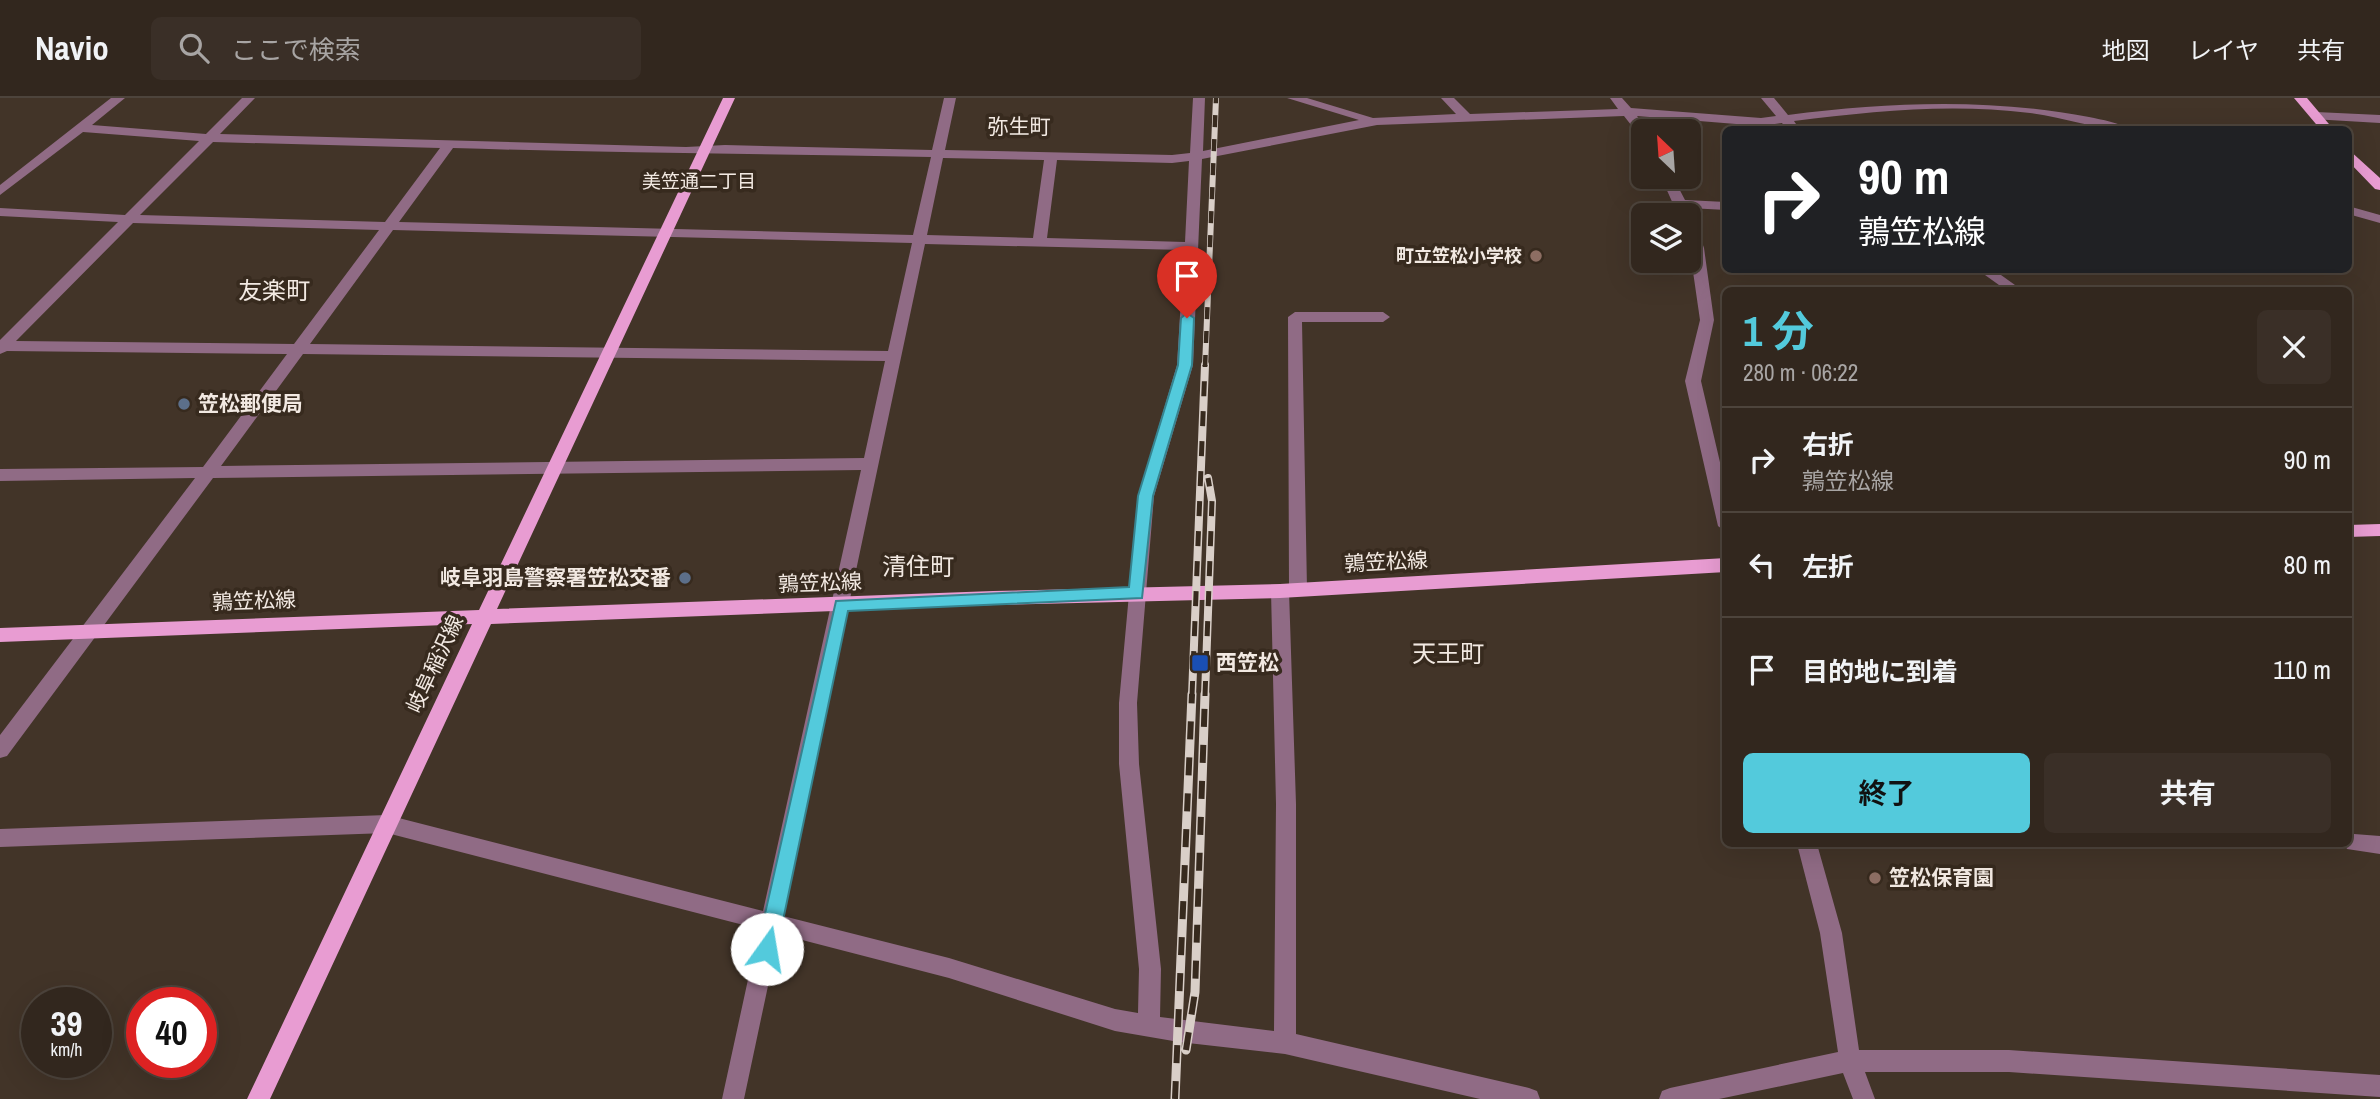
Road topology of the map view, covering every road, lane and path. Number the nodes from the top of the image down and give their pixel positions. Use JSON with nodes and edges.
{"nodes":[{"id":1,"x":119,"y":98,"type":"edge"},
{"id":2,"x":249,"y":98,"type":"edge"},
{"id":3,"x":729,"y":98,"type":"edge"},
{"id":4,"x":950,"y":98,"type":"edge"},
{"id":5,"x":1199,"y":98,"type":"edge"},
{"id":6,"x":1293,"y":98,"type":"edge"},
{"id":7,"x":1447,"y":98,"type":"edge"},
{"id":8,"x":1616,"y":98,"type":"edge"},
{"id":9,"x":1767,"y":98,"type":"edge"},
{"id":10,"x":2300,"y":98,"type":"edge"},
{"id":11,"x":2025,"y":104,"type":"edge"},
{"id":12,"x":1629,"y":112,"type":"junction"},
{"id":13,"x":2316,"y":116,"type":"junction"},
{"id":14,"x":1467,"y":118,"type":"junction"},
{"id":15,"x":1634,"y":119,"type":"edge"},
{"id":16,"x":2380,"y":119,"type":"edge"},
{"id":17,"x":1377,"y":121,"type":"junction"},
{"id":18,"x":1790,"y":125,"type":"edge"},
{"id":19,"x":2109,"y":126,"type":"edge"},
{"id":20,"x":2325,"y":126,"type":"edge"},
{"id":21,"x":81,"y":128,"type":"junction"},
{"id":22,"x":209,"y":138,"type":"junction"},
{"id":23,"x":449,"y":145,"type":"junction"},
{"id":24,"x":705,"y":150,"type":"junction"},
{"id":25,"x":937,"y":154,"type":"junction"},
{"id":26,"x":1051,"y":156,"type":"junction"},
{"id":27,"x":1195,"y":157,"type":"junction"},
{"id":28,"x":2352,"y":157,"type":"edge"},
{"id":29,"x":2380,"y":186,"type":"edge"},
{"id":30,"x":0,"y":191,"type":"edge"},
{"id":31,"x":1722,"y":206,"type":"edge"},
{"id":32,"x":1701,"y":208,"type":"edge"},
{"id":33,"x":2352,"y":211,"type":"edge"},
{"id":34,"x":0,"y":212,"type":"edge"},
{"id":35,"x":128,"y":219,"type":"junction"},
{"id":36,"x":2380,"y":219,"type":"edge"},
{"id":37,"x":389,"y":226,"type":"junction"},
{"id":38,"x":665,"y":233,"type":"junction"},
{"id":39,"x":919,"y":241,"type":"junction"},
{"id":40,"x":1039,"y":244,"type":"junction"},
{"id":41,"x":1191,"y":246,"type":"junction"},
{"id":42,"x":1700,"y":273,"type":"edge"},
{"id":43,"x":1990,"y":273,"type":"edge"},
{"id":44,"x":2010,"y":287,"type":"edge"},
{"id":45,"x":1383,"y":317,"type":"dead end"},
{"id":46,"x":1,"y":347,"type":"edge"},
{"id":47,"x":297,"y":350,"type":"junction"},
{"id":48,"x":609,"y":351,"type":"junction"},
{"id":49,"x":893,"y":356,"type":"junction"},
{"id":50,"x":869,"y":464,"type":"junction"},
{"id":51,"x":554,"y":467,"type":"junction"},
{"id":52,"x":209,"y":471,"type":"junction"},
{"id":53,"x":0,"y":475,"type":"edge"},
{"id":54,"x":1722,"y":509,"type":"edge"},
{"id":55,"x":2352,"y":529,"type":"edge"},
{"id":56,"x":2380,"y":530,"type":"edge"},
{"id":57,"x":1722,"y":565,"type":"edge"},
{"id":58,"x":1289,"y":590,"type":"junction"},
{"id":59,"x":1137,"y":593,"type":"junction"},
{"id":60,"x":842,"y":605,"type":"junction"},
{"id":61,"x":484,"y":616,"type":"junction"},
{"id":62,"x":92,"y":630,"type":"junction"},
{"id":63,"x":0,"y":635,"type":"edge"},
{"id":64,"x":0,"y":750,"type":"edge"},
{"id":65,"x":387,"y":824,"type":"junction"},
{"id":66,"x":0,"y":838,"type":"edge"},
{"id":67,"x":2354,"y":843,"type":"dead end"},
{"id":68,"x":2380,"y":845,"type":"edge"},
{"id":69,"x":1808,"y":847,"type":"edge"},
{"id":70,"x":773,"y":924,"type":"junction"},
{"id":71,"x":1149,"y":1025,"type":"junction"},
{"id":72,"x":1285,"y":1042,"type":"junction"},
{"id":73,"x":1850,"y":1060,"type":"junction"},
{"id":74,"x":2380,"y":1086,"type":"edge"},
{"id":75,"x":258,"y":1099,"type":"edge"},
{"id":76,"x":733,"y":1099,"type":"edge"},
{"id":77,"x":1529,"y":1099,"type":"edge"},
{"id":78,"x":1670,"y":1099,"type":"edge"},
{"id":79,"x":1864,"y":1099,"type":"edge"}],
"edges":[{"from":1,"to":21,"type":"street"},
{"from":2,"to":22,"type":"street"},
{"from":3,"to":24,"type":"main road","name":"岐阜稲沢線"},
{"from":4,"to":25,"type":"street"},
{"from":5,"to":27,"type":"street"},
{"from":6,"to":17,"type":"street"},
{"from":7,"to":14,"type":"street"},
{"from":8,"to":12,"type":"street"},
{"from":9,"to":18,"type":"street"},
{"from":10,"to":13,"type":"main road"},
{"from":11,"to":18,"type":"street"},
{"from":11,"to":19,"type":"street"},
{"from":12,"to":14,"type":"street"},
{"from":12,"to":15,"type":"street"},
{"from":12,"to":18,"type":"street"},
{"from":13,"to":16,"type":"street"},
{"from":13,"to":20,"type":"main road"},
{"from":14,"to":17,"type":"street"},
{"from":17,"to":27,"type":"street"},
{"from":21,"to":22,"type":"street"},
{"from":21,"to":30,"type":"street"},
{"from":22,"to":23,"type":"street"},
{"from":22,"to":35,"type":"street"},
{"from":23,"to":24,"type":"street"},
{"from":23,"to":37,"type":"street"},
{"from":24,"to":25,"type":"street"},
{"from":24,"to":38,"type":"main road","name":"岐阜稲沢線"},
{"from":25,"to":26,"type":"street"},
{"from":25,"to":39,"type":"street"},
{"from":26,"to":27,"type":"street"},
{"from":26,"to":40,"type":"street"},
{"from":27,"to":41,"type":"street"},
{"from":28,"to":29,"type":"main road"},
{"from":31,"to":32,"type":"street"},
{"from":33,"to":36,"type":"street"},
{"from":34,"to":35,"type":"street"},
{"from":35,"to":37,"type":"street"},
{"from":35,"to":46,"type":"street"},
{"from":37,"to":38,"type":"street"},
{"from":37,"to":47,"type":"street"},
{"from":38,"to":39,"type":"street"},
{"from":38,"to":48,"type":"main road","name":"岐阜稲沢線"},
{"from":39,"to":40,"type":"street"},
{"from":39,"to":49,"type":"street"},
{"from":40,"to":41,"type":"street"},
{"from":41,"to":59,"type":"street"},
{"from":42,"to":54,"type":"street"},
{"from":43,"to":44,"type":"street"},
{"from":45,"to":58,"type":"street"},
{"from":46,"to":47,"type":"street"},
{"from":47,"to":48,"type":"street"},
{"from":47,"to":52,"type":"street"},
{"from":48,"to":49,"type":"street"},
{"from":48,"to":51,"type":"main road","name":"岐阜稲沢線"},
{"from":49,"to":50,"type":"street"},
{"from":50,"to":51,"type":"street"},
{"from":50,"to":60,"type":"street"},
{"from":51,"to":52,"type":"street"},
{"from":51,"to":61,"type":"main road","name":"岐阜稲沢線"},
{"from":52,"to":53,"type":"street"},
{"from":52,"to":62,"type":"street"},
{"from":55,"to":56,"type":"main road"},
{"from":57,"to":58,"type":"main road","name":"鶉笠松線"},
{"from":58,"to":59,"type":"main road","name":"鶉笠松線"},
{"from":58,"to":72,"type":"street"},
{"from":59,"to":60,"type":"main road","name":"鶉笠松線"},
{"from":59,"to":71,"type":"street"},
{"from":60,"to":61,"type":"main road","name":"鶉笠松線"},
{"from":60,"to":70,"type":"street"},
{"from":61,"to":62,"type":"main road","name":"鶉笠松線"},
{"from":61,"to":65,"type":"main road","name":"岐阜稲沢線"},
{"from":62,"to":63,"type":"main road","name":"鶉笠松線"},
{"from":62,"to":64,"type":"street"},
{"from":65,"to":66,"type":"street"},
{"from":65,"to":70,"type":"street"},
{"from":65,"to":75,"type":"main road","name":"岐阜稲沢線"},
{"from":67,"to":68,"type":"street"},
{"from":69,"to":73,"type":"street"},
{"from":70,"to":71,"type":"street"},
{"from":70,"to":76,"type":"street"},
{"from":71,"to":72,"type":"street"},
{"from":72,"to":77,"type":"street"},
{"from":73,"to":74,"type":"street"},
{"from":73,"to":78,"type":"street"},
{"from":73,"to":79,"type":"street"}]}
